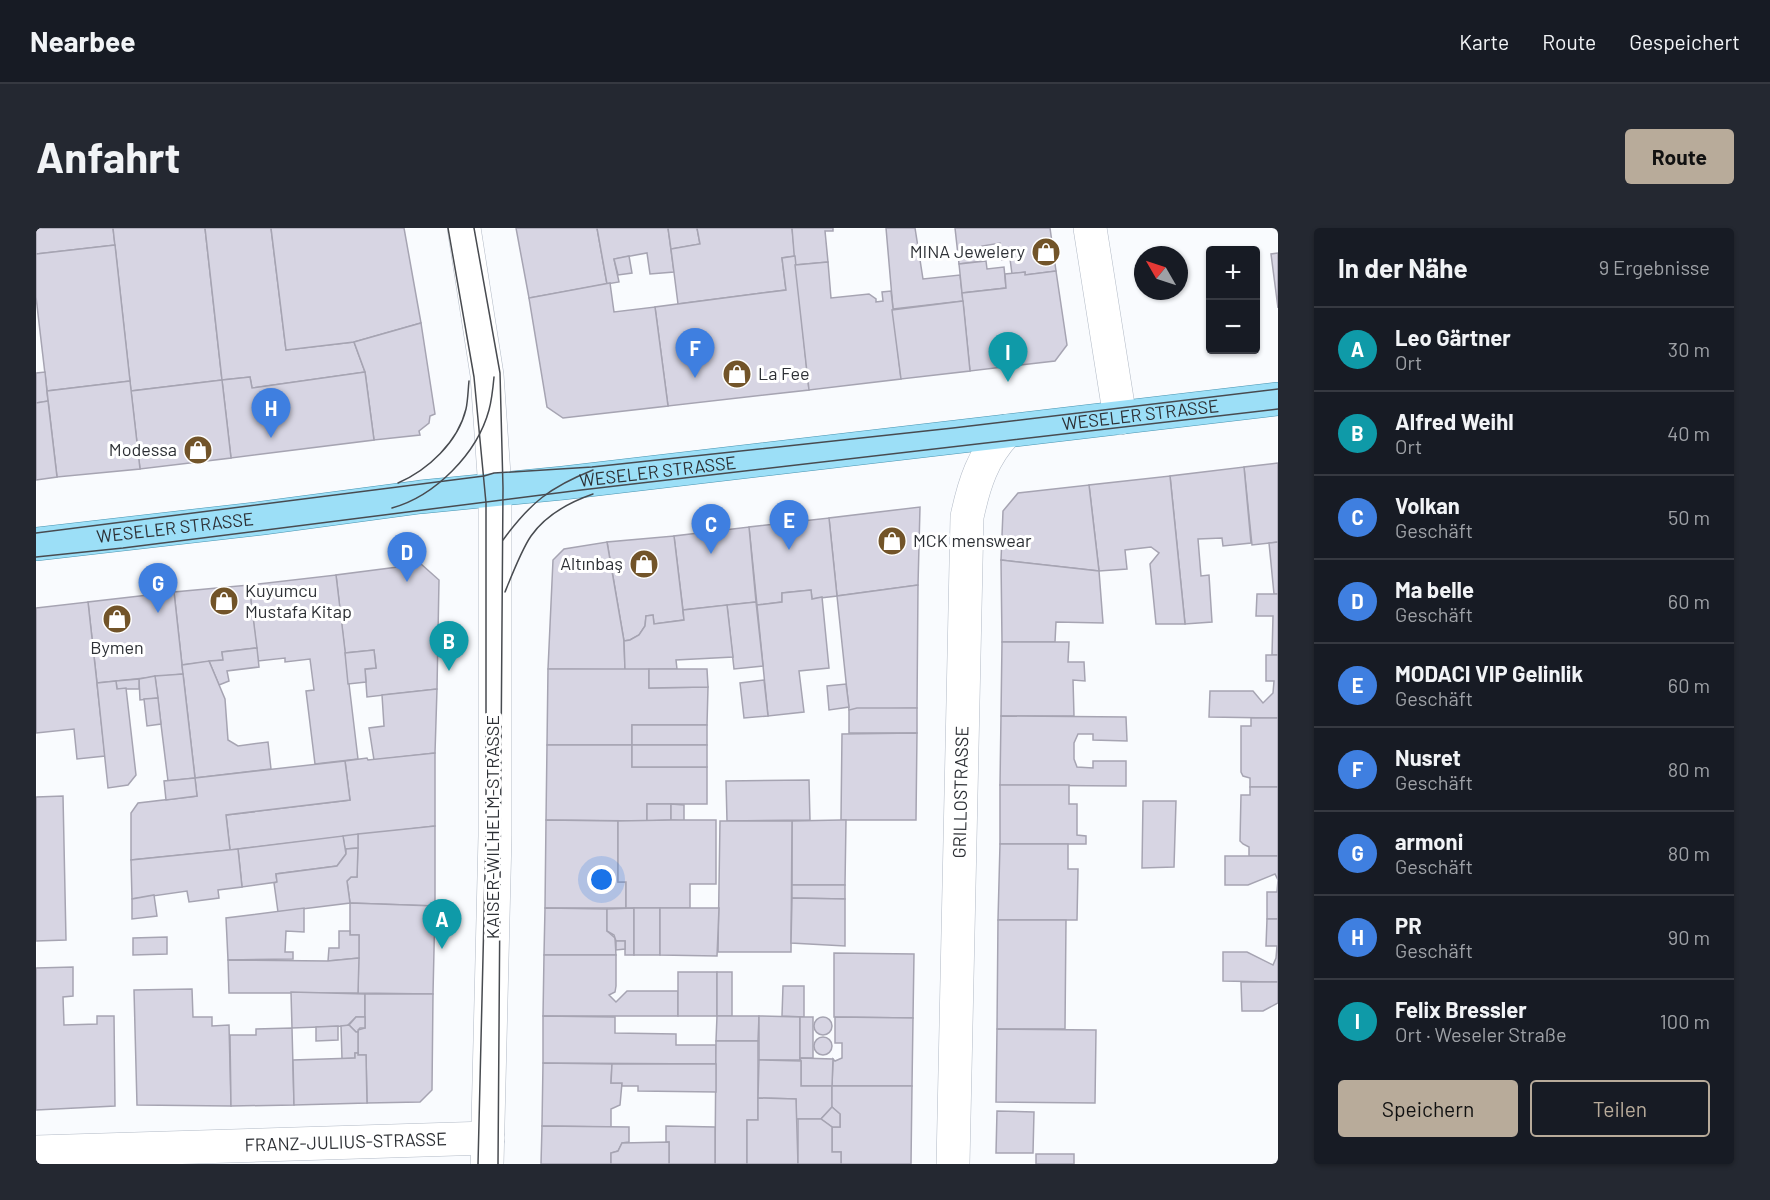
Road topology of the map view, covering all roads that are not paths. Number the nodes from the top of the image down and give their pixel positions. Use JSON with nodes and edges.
{"nodes":[{"id":1,"x":464,"y":228,"type":"edge"},
{"id":2,"x":1090,"y":228,"type":"edge"},
{"id":3,"x":1278,"y":399,"type":"edge"},
{"id":4,"x":1119,"y":418,"type":"junction"},
{"id":5,"x":1007,"y":431,"type":"junction"},
{"id":6,"x":495,"y":489,"type":"junction"},
{"id":7,"x":36,"y":543,"type":"edge"},
{"id":8,"x":487,"y":1151,"type":"edge"},
{"id":9,"x":36,"y":1152,"type":"edge"},
{"id":10,"x":205,"y":1155,"type":"edge"},
{"id":11,"x":953,"y":1164,"type":"edge"}],
"edges":[{"from":1,"to":6,"type":"street","name":"KAISER-WILHELM-STRASSE"},
{"from":2,"to":4,"type":"street"},
{"from":3,"to":4,"type":"main road","name":"WESELER STRASSE"},
{"from":4,"to":5,"type":"main road","name":"WESELER STRASSE"},
{"from":5,"to":6,"type":"main road","name":"WESELER STRASSE"},
{"from":5,"to":11,"type":"street","name":"GRILLOSTRASSE"},
{"from":6,"to":7,"type":"main road","name":"WESELER STRASSE"},
{"from":6,"to":8,"type":"street","name":"KAISER-WILHELM-STRASSE"},
{"from":8,"to":10,"type":"street","name":"FRANZ-JULIUS-STRASSE"},
{"from":9,"to":10,"type":"street","name":"FRANZ-JULIUS-STRASSE"}]}
